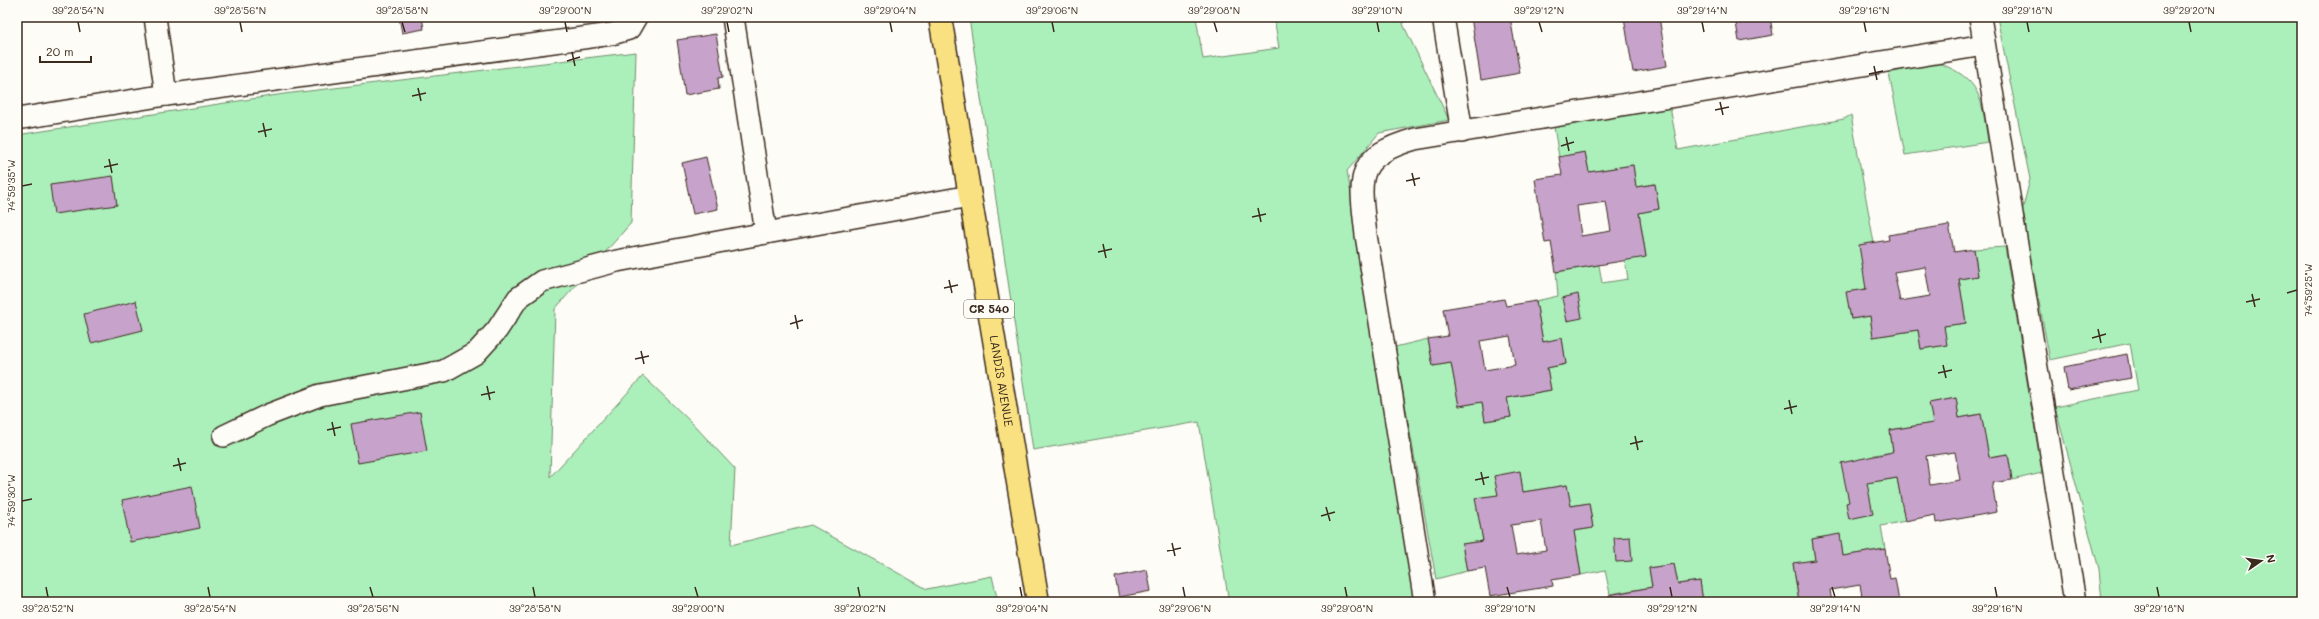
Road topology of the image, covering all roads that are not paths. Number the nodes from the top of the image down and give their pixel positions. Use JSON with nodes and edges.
{"nodes":[{"id":1,"x":155,"y":17,"type":"edge"},
{"id":2,"x":636,"y":17,"type":"edge"},
{"id":3,"x":734,"y":17,"type":"edge"},
{"id":4,"x":940,"y":17,"type":"edge"},
{"id":5,"x":1443,"y":17,"type":"edge"},
{"id":6,"x":1980,"y":17,"type":"edge"},
{"id":7,"x":1984,"y":45,"type":"junction"},
{"id":8,"x":166,"y":95,"type":"junction"},
{"id":9,"x":17,"y":120,"type":"edge"},
{"id":10,"x":1462,"y":132,"type":"junction"},
{"id":11,"x":970,"y":196,"type":"junction"},
{"id":12,"x":766,"y":234,"type":"junction"},
{"id":13,"x":224,"y":436,"type":"dead end"},
{"id":14,"x":1038,"y":602,"type":"edge"},
{"id":15,"x":1425,"y":602,"type":"edge"},
{"id":16,"x":2075,"y":602,"type":"edge"}],
"edges":[{"from":1,"to":8,"type":"street"},
{"from":2,"to":8,"type":"street"},
{"from":3,"to":12,"type":"street"},
{"from":4,"to":11,"type":"main road","name":"LANDIS AVENUE","number":"CR 540"},
{"from":5,"to":10,"type":"street"},
{"from":6,"to":7,"type":"street"},
{"from":7,"to":10,"type":"street"},
{"from":7,"to":16,"type":"street"},
{"from":8,"to":9,"type":"street"},
{"from":10,"to":15,"type":"street"},
{"from":11,"to":12,"type":"street"},
{"from":11,"to":14,"type":"main road","name":"LANDIS AVENUE","number":"CR 540"},
{"from":12,"to":13,"type":"street"}]}
